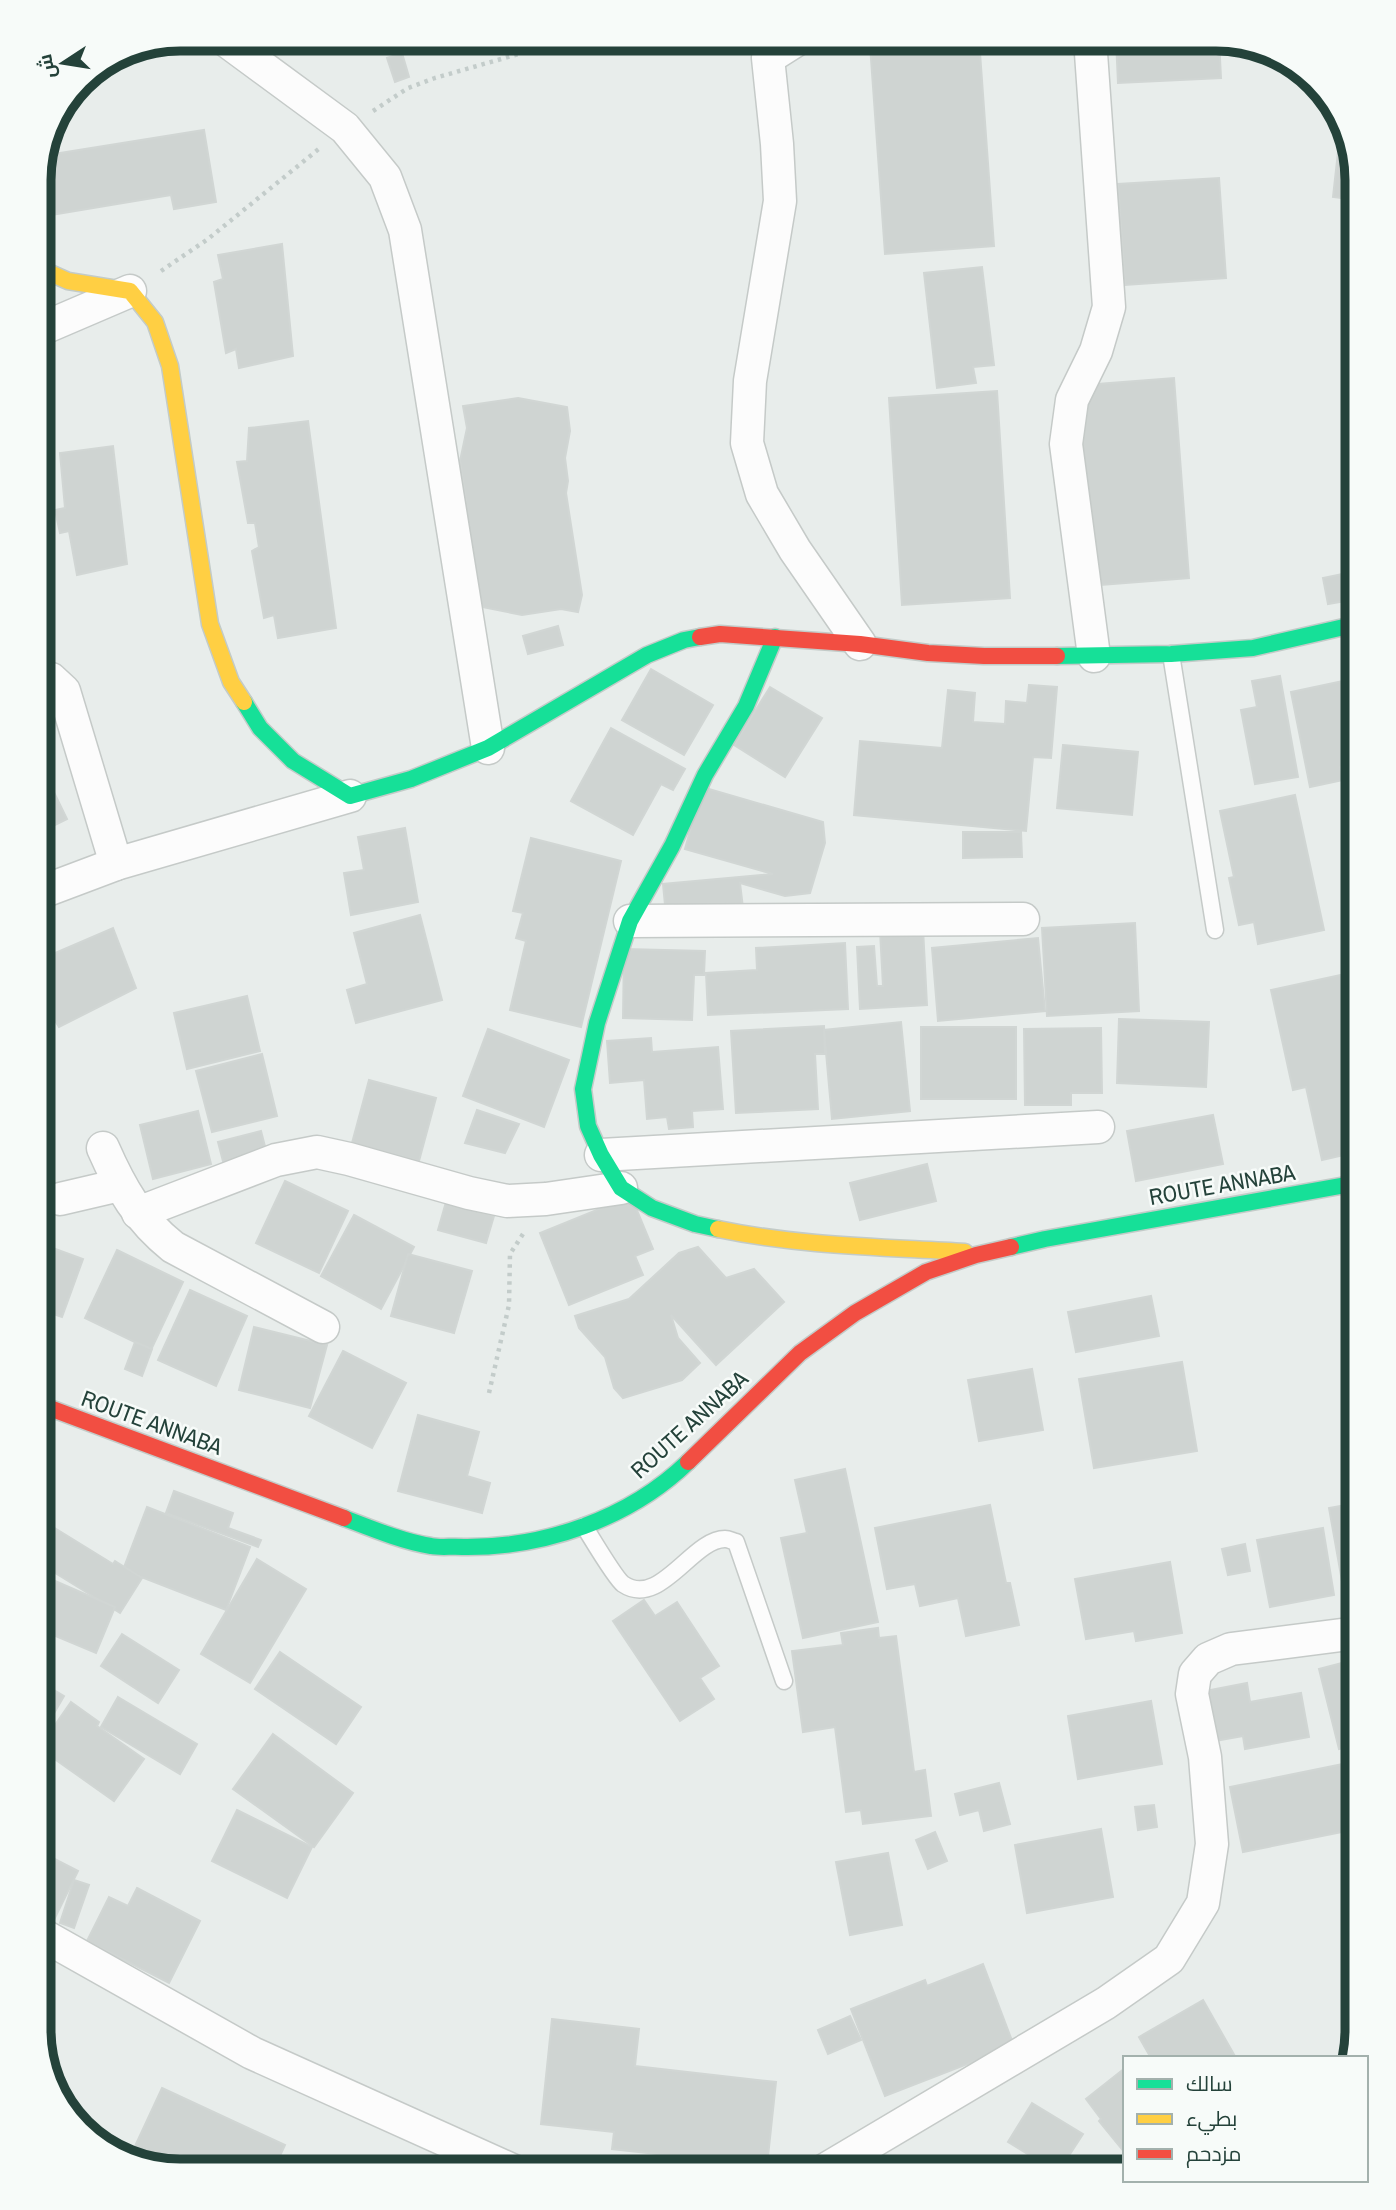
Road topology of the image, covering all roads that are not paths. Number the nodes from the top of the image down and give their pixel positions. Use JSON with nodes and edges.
{"nodes":[{"id":1,"x":241,"y":51,"type":"edge"},
{"id":2,"x":763,"y":51,"type":"edge"},
{"id":3,"x":1091,"y":51,"type":"edge"},
{"id":4,"x":51,"y":273,"type":"edge"},
{"id":5,"x":130,"y":291,"type":"junction"},
{"id":6,"x":51,"y":325,"type":"edge"},
{"id":7,"x":1345,"y":627,"type":"edge"},
{"id":8,"x":775,"y":637,"type":"junction"},
{"id":9,"x":860,"y":644,"type":"junction"},
{"id":10,"x":1171,"y":654,"type":"junction"},
{"id":11,"x":1094,"y":656,"type":"junction"},
{"id":12,"x":51,"y":678,"type":"edge"},
{"id":13,"x":488,"y":748,"type":"junction"},
{"id":14,"x":350,"y":796,"type":"junction"},
{"id":15,"x":116,"y":864,"type":"junction"},
{"id":16,"x":51,"y":889,"type":"edge"},
{"id":17,"x":1023,"y":919,"type":"dead end"},
{"id":18,"x":630,"y":921,"type":"junction"},
{"id":19,"x":1215,"y":930,"type":"dead end"},
{"id":20,"x":1097,"y":1128,"type":"dead end"},
{"id":21,"x":103,"y":1148,"type":"dead end"},
{"id":22,"x":601,"y":1155,"type":"junction"},
{"id":23,"x":120,"y":1185,"type":"junction"},
{"id":24,"x":1345,"y":1185,"type":"edge"},
{"id":25,"x":621,"y":1188,"type":"junction"},
{"id":26,"x":60,"y":1199,"type":"dead end"},
{"id":27,"x":138,"y":1213,"type":"junction"},
{"id":28,"x":988,"y":1254,"type":"junction"},
{"id":29,"x":323,"y":1327,"type":"dead end"},
{"id":30,"x":51,"y":1408,"type":"edge"},
{"id":31,"x":584,"y":1527,"type":"junction"},
{"id":32,"x":1345,"y":1635,"type":"edge"},
{"id":33,"x":784,"y":1681,"type":"dead end"},
{"id":34,"x":51,"y":1940,"type":"edge"},
{"id":35,"x":487,"y":2159,"type":"edge"},
{"id":36,"x":843,"y":2159,"type":"edge"}],
"edges":[{"from":1,"to":13,"type":"street"},
{"from":2,"to":9,"type":"street"},
{"from":3,"to":11,"type":"street"},
{"from":4,"to":5,"type":"street"},
{"from":5,"to":6,"type":"street"},
{"from":5,"to":14,"type":"street"},
{"from":7,"to":10,"type":"street"},
{"from":8,"to":9,"type":"street"},
{"from":8,"to":13,"type":"street"},
{"from":8,"to":18,"type":"street"},
{"from":9,"to":11,"type":"street"},
{"from":10,"to":11,"type":"street"},
{"from":10,"to":19,"type":"lane"},
{"from":12,"to":15,"type":"street"},
{"from":13,"to":14,"type":"street"},
{"from":14,"to":15,"type":"street"},
{"from":15,"to":16,"type":"street"},
{"from":17,"to":18,"type":"street"},
{"from":18,"to":22,"type":"street"},
{"from":20,"to":22,"type":"street"},
{"from":21,"to":23,"type":"street"},
{"from":22,"to":25,"type":"street"},
{"from":23,"to":26,"type":"street"},
{"from":23,"to":27,"type":"street"},
{"from":24,"to":28,"type":"street","name":"ROUTE ANNABA"},
{"from":25,"to":27,"type":"street"},
{"from":25,"to":28,"type":"street"},
{"from":27,"to":29,"type":"street"},
{"from":28,"to":31,"type":"street","name":"ROUTE ANNABA"},
{"from":30,"to":31,"type":"street","name":"ROUTE ANNABA"},
{"from":31,"to":33,"type":"lane"},
{"from":32,"to":36,"type":"street"},
{"from":34,"to":35,"type":"street"}]}
